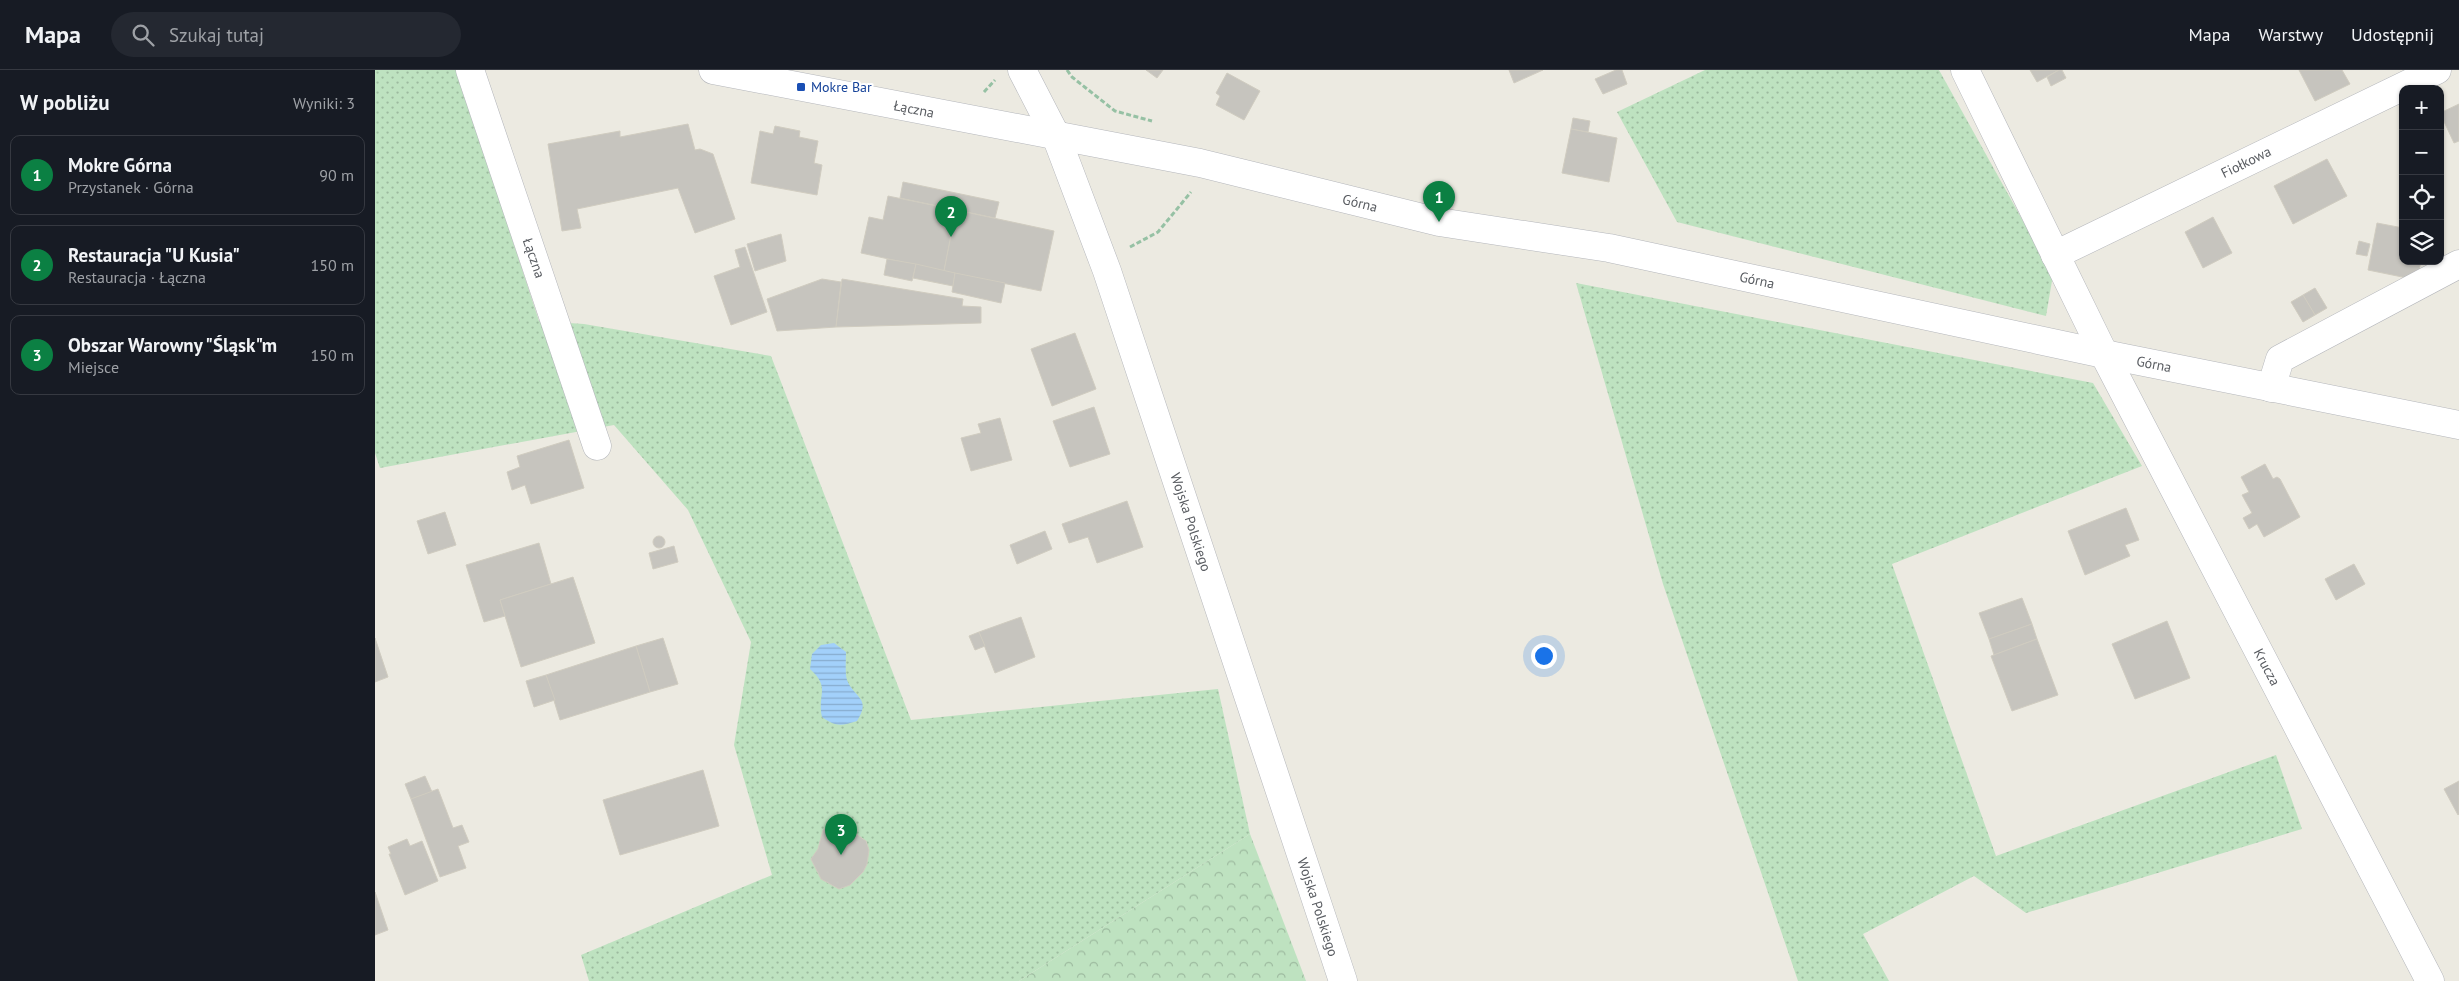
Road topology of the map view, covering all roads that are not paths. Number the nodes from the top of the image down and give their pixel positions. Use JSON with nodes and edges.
{"nodes":[{"id":1,"x":471,"y":70,"type":"edge"},
{"id":2,"x":713,"y":70,"type":"edge"},
{"id":3,"x":1022,"y":70,"type":"edge"},
{"id":4,"x":1965,"y":70,"type":"edge"},
{"id":5,"x":2437,"y":70,"type":"edge"},
{"id":6,"x":1056,"y":136,"type":"junction"},
{"id":7,"x":2055,"y":255,"type":"junction"},
{"id":8,"x":2459,"y":264,"type":"edge"},
{"id":9,"x":2104,"y":354,"type":"junction"},
{"id":10,"x":2271,"y":388,"type":"junction"},
{"id":11,"x":2459,"y":425,"type":"edge"},
{"id":12,"x":597,"y":446,"type":"dead end"},
{"id":13,"x":1343,"y":981,"type":"edge"},
{"id":14,"x":2430,"y":981,"type":"edge"}],
"edges":[{"from":1,"to":12,"type":"street","name":"Łączna"},
{"from":2,"to":6,"type":"street","name":"Łączna"},
{"from":3,"to":6,"type":"street","name":"Wojska Polskiego"},
{"from":4,"to":7,"type":"street"},
{"from":5,"to":7,"type":"street","name":"Fiołkowa"},
{"from":6,"to":9,"type":"street","name":"Górna"},
{"from":6,"to":13,"type":"street","name":"Wojska Polskiego"},
{"from":7,"to":9,"type":"street"},
{"from":8,"to":10,"type":"street"},
{"from":9,"to":10,"type":"street","name":"Górna"},
{"from":9,"to":14,"type":"street","name":"Krucza"},
{"from":10,"to":11,"type":"street","name":"Górna"}]}
